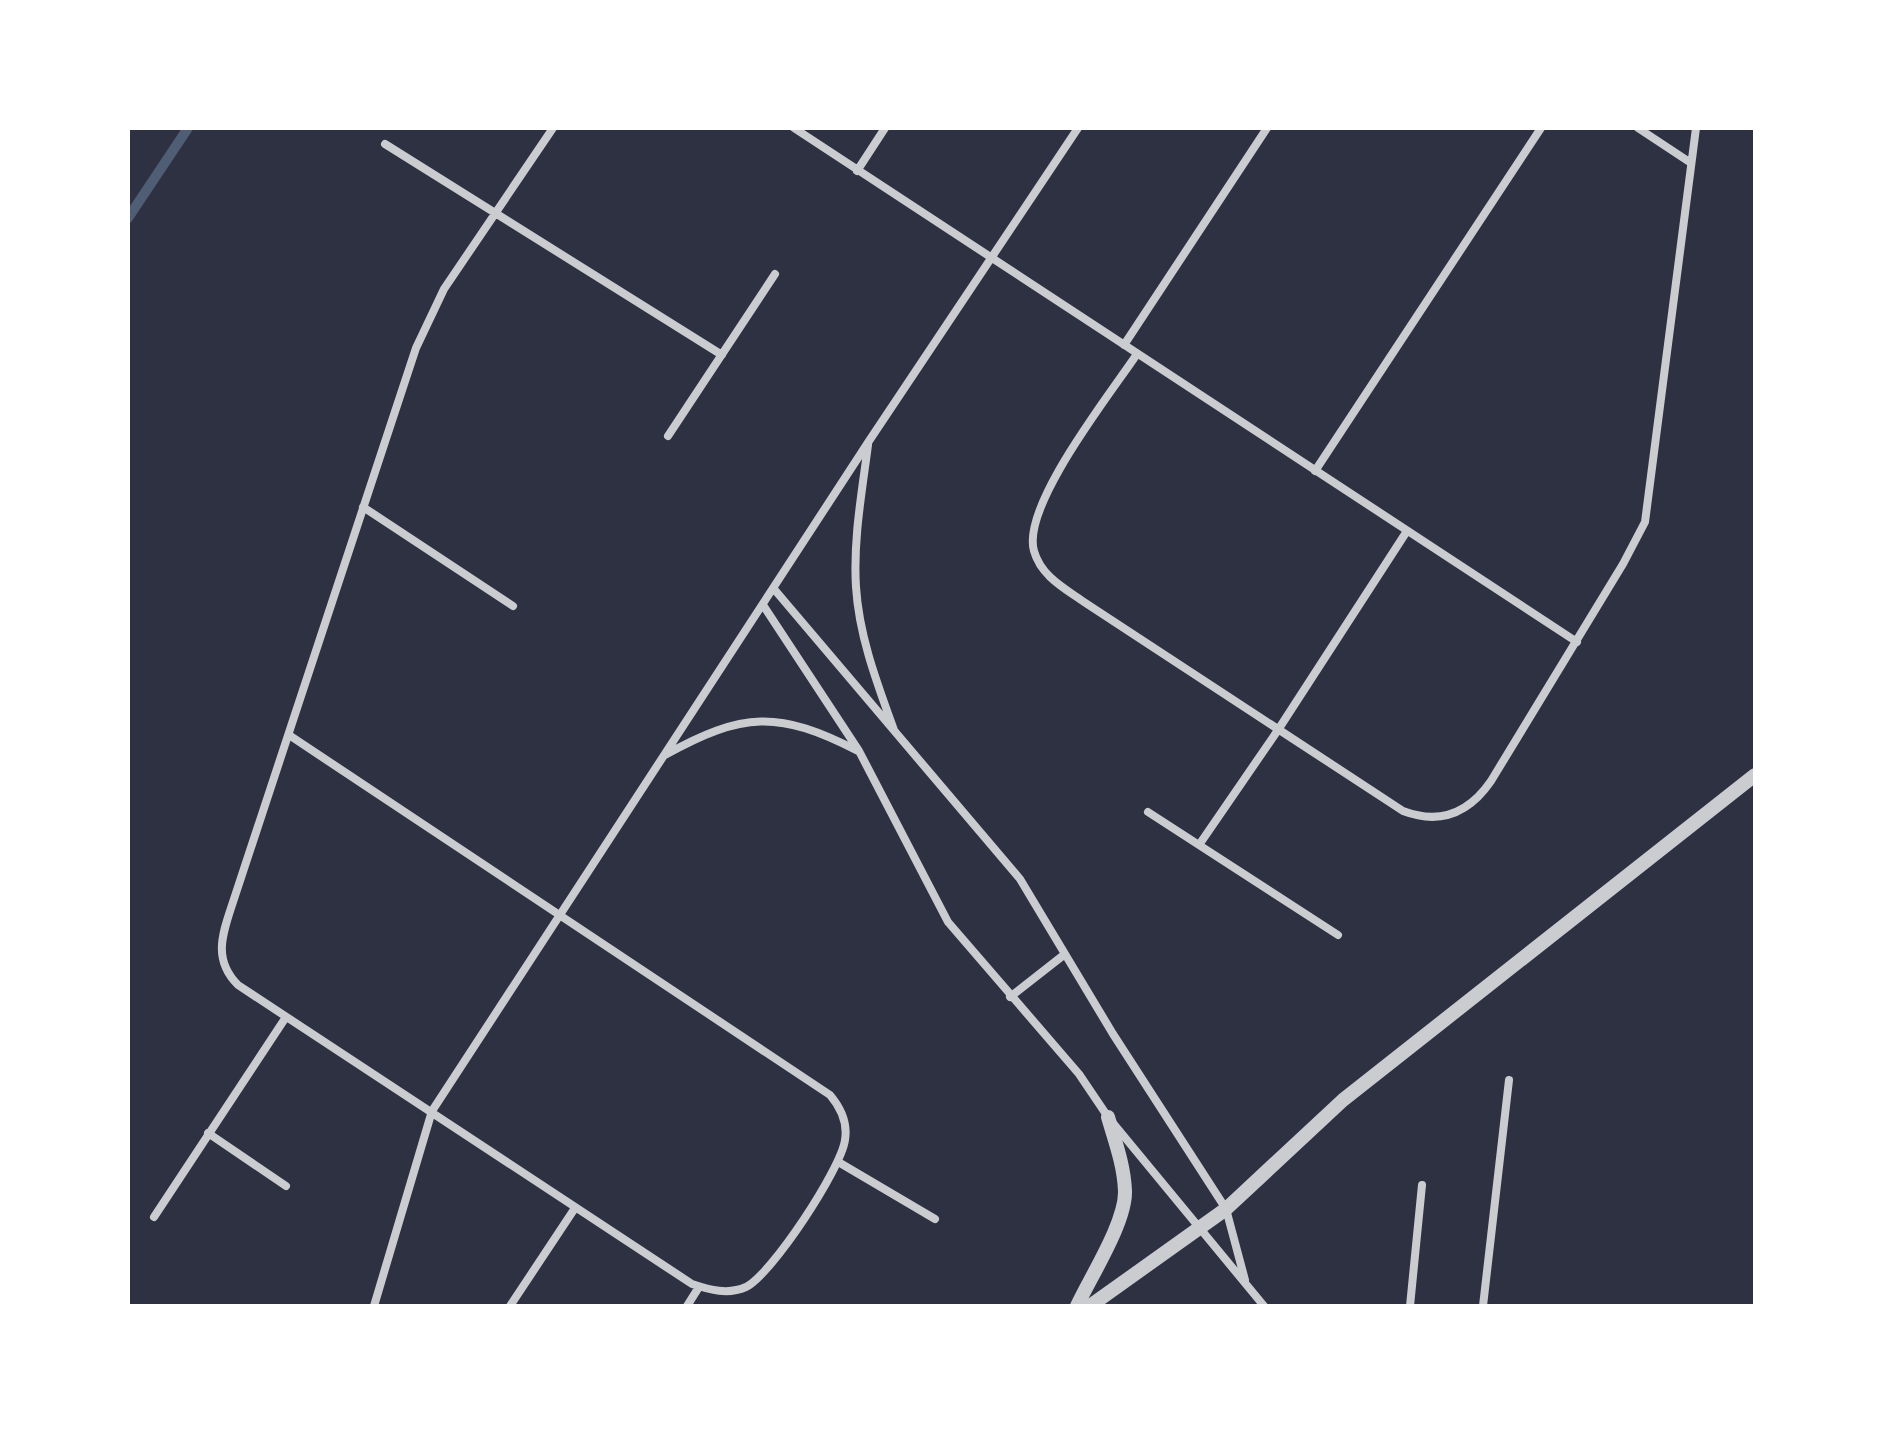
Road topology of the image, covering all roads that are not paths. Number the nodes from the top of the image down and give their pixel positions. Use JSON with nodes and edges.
{"nodes":[{"id":1,"x":553,"y":128,"type":"edge"},
{"id":2,"x":794,"y":128,"type":"edge"},
{"id":3,"x":885,"y":128,"type":"edge"},
{"id":4,"x":1078,"y":128,"type":"edge"},
{"id":5,"x":1267,"y":128,"type":"edge"},
{"id":6,"x":1541,"y":128,"type":"edge"},
{"id":7,"x":1638,"y":128,"type":"edge"},
{"id":8,"x":1696,"y":128,"type":"edge"},
{"id":9,"x":385,"y":144,"type":"dead end"},
{"id":10,"x":1691,"y":163,"type":"junction"},
{"id":11,"x":857,"y":171,"type":"junction"},
{"id":12,"x":492,"y":214,"type":"junction"},
{"id":13,"x":990,"y":258,"type":"junction"},
{"id":14,"x":775,"y":274,"type":"dead end"},
{"id":15,"x":1124,"y":345,"type":"junction"},
{"id":16,"x":1137,"y":354,"type":"junction"},
{"id":17,"x":722,"y":355,"type":"junction"},
{"id":18,"x":668,"y":436,"type":"dead end"},
{"id":19,"x":869,"y":441,"type":"junction"},
{"id":20,"x":1315,"y":471,"type":"junction"},
{"id":21,"x":363,"y":507,"type":"junction"},
{"id":22,"x":1407,"y":531,"type":"junction"},
{"id":23,"x":774,"y":589,"type":"junction"},
{"id":24,"x":763,"y":605,"type":"junction"},
{"id":25,"x":513,"y":606,"type":"dead end"},
{"id":26,"x":1577,"y":642,"type":"junction"},
{"id":27,"x":1278,"y":730,"type":"junction"},
{"id":28,"x":289,"y":735,"type":"junction"},
{"id":29,"x":896,"y":735,"type":"junction"},
{"id":30,"x":859,"y":751,"type":"junction"},
{"id":31,"x":663,"y":755,"type":"junction"},
{"id":32,"x":1755,"y":775,"type":"edge"},
{"id":33,"x":1148,"y":812,"type":"dead end"},
{"id":34,"x":1199,"y":845,"type":"junction"},
{"id":35,"x":560,"y":914,"type":"junction"},
{"id":36,"x":1338,"y":935,"type":"dead end"},
{"id":37,"x":1065,"y":954,"type":"junction"},
{"id":38,"x":1010,"y":997,"type":"junction"},
{"id":39,"x":286,"y":1017,"type":"junction"},
{"id":40,"x":1509,"y":1080,"type":"dead end"},
{"id":41,"x":432,"y":1111,"type":"junction"},
{"id":42,"x":1108,"y":1117,"type":"junction"},
{"id":43,"x":208,"y":1133,"type":"junction"},
{"id":44,"x":840,"y":1163,"type":"junction"},
{"id":45,"x":1422,"y":1185,"type":"dead end"},
{"id":46,"x":286,"y":1186,"type":"dead end"},
{"id":47,"x":575,"y":1208,"type":"junction"},
{"id":48,"x":1226,"y":1209,"type":"junction"},
{"id":49,"x":154,"y":1217,"type":"dead end"},
{"id":50,"x":935,"y":1219,"type":"dead end"},
{"id":51,"x":1199,"y":1230,"type":"junction"},
{"id":52,"x":1246,"y":1282,"type":"junction"},
{"id":53,"x":699,"y":1287,"type":"junction"},
{"id":54,"x":374,"y":1306,"type":"edge"},
{"id":55,"x":510,"y":1306,"type":"edge"},
{"id":56,"x":687,"y":1306,"type":"edge"},
{"id":57,"x":1077,"y":1306,"type":"edge"},
{"id":58,"x":1090,"y":1306,"type":"edge"},
{"id":59,"x":1264,"y":1306,"type":"edge"},
{"id":60,"x":1410,"y":1306,"type":"edge"},
{"id":61,"x":1483,"y":1306,"type":"edge"}],
"edges":[{"from":1,"to":12,"type":"street"},
{"from":2,"to":11,"type":"street"},
{"from":3,"to":11,"type":"street"},
{"from":4,"to":13,"type":"street"},
{"from":5,"to":15,"type":"street"},
{"from":6,"to":20,"type":"street"},
{"from":7,"to":10,"type":"street"},
{"from":8,"to":10,"type":"street"},
{"from":9,"to":12,"type":"street"},
{"from":10,"to":26,"type":"street"},
{"from":11,"to":13,"type":"street"},
{"from":12,"to":17,"type":"street"},
{"from":12,"to":21,"type":"street"},
{"from":13,"to":15,"type":"street"},
{"from":13,"to":19,"type":"street"},
{"from":14,"to":17,"type":"street"},
{"from":15,"to":16,"type":"street"},
{"from":16,"to":20,"type":"street"},
{"from":16,"to":27,"type":"street"},
{"from":17,"to":18,"type":"street"},
{"from":19,"to":23,"type":"street"},
{"from":19,"to":29,"type":"street"},
{"from":20,"to":22,"type":"street"},
{"from":21,"to":25,"type":"street"},
{"from":21,"to":28,"type":"street"},
{"from":22,"to":26,"type":"street"},
{"from":22,"to":27,"type":"street"},
{"from":23,"to":24,"type":"street"},
{"from":23,"to":29,"type":"street"},
{"from":24,"to":30,"type":"street"},
{"from":24,"to":31,"type":"street"},
{"from":26,"to":27,"type":"street"},
{"from":27,"to":34,"type":"street"},
{"from":28,"to":35,"type":"street"},
{"from":28,"to":39,"type":"street"},
{"from":29,"to":37,"type":"street"},
{"from":30,"to":31,"type":"street"},
{"from":30,"to":38,"type":"street"},
{"from":31,"to":35,"type":"street"},
{"from":32,"to":48,"type":"street"},
{"from":33,"to":34,"type":"street"},
{"from":34,"to":36,"type":"street"},
{"from":35,"to":41,"type":"street"},
{"from":35,"to":44,"type":"street"},
{"from":37,"to":38,"type":"street"},
{"from":37,"to":48,"type":"street"},
{"from":38,"to":42,"type":"street"},
{"from":39,"to":41,"type":"street"},
{"from":39,"to":43,"type":"street"},
{"from":40,"to":61,"type":"street"},
{"from":41,"to":47,"type":"street"},
{"from":41,"to":54,"type":"street"},
{"from":42,"to":51,"type":"street"},
{"from":42,"to":57,"type":"street"},
{"from":43,"to":46,"type":"street"},
{"from":43,"to":49,"type":"street"},
{"from":44,"to":50,"type":"street"},
{"from":44,"to":53,"type":"street"},
{"from":45,"to":60,"type":"street"},
{"from":47,"to":53,"type":"street"},
{"from":47,"to":55,"type":"street"},
{"from":48,"to":51,"type":"street"},
{"from":48,"to":52,"type":"street"},
{"from":51,"to":52,"type":"street"},
{"from":51,"to":58,"type":"street"},
{"from":52,"to":59,"type":"street"},
{"from":53,"to":56,"type":"street"}]}
